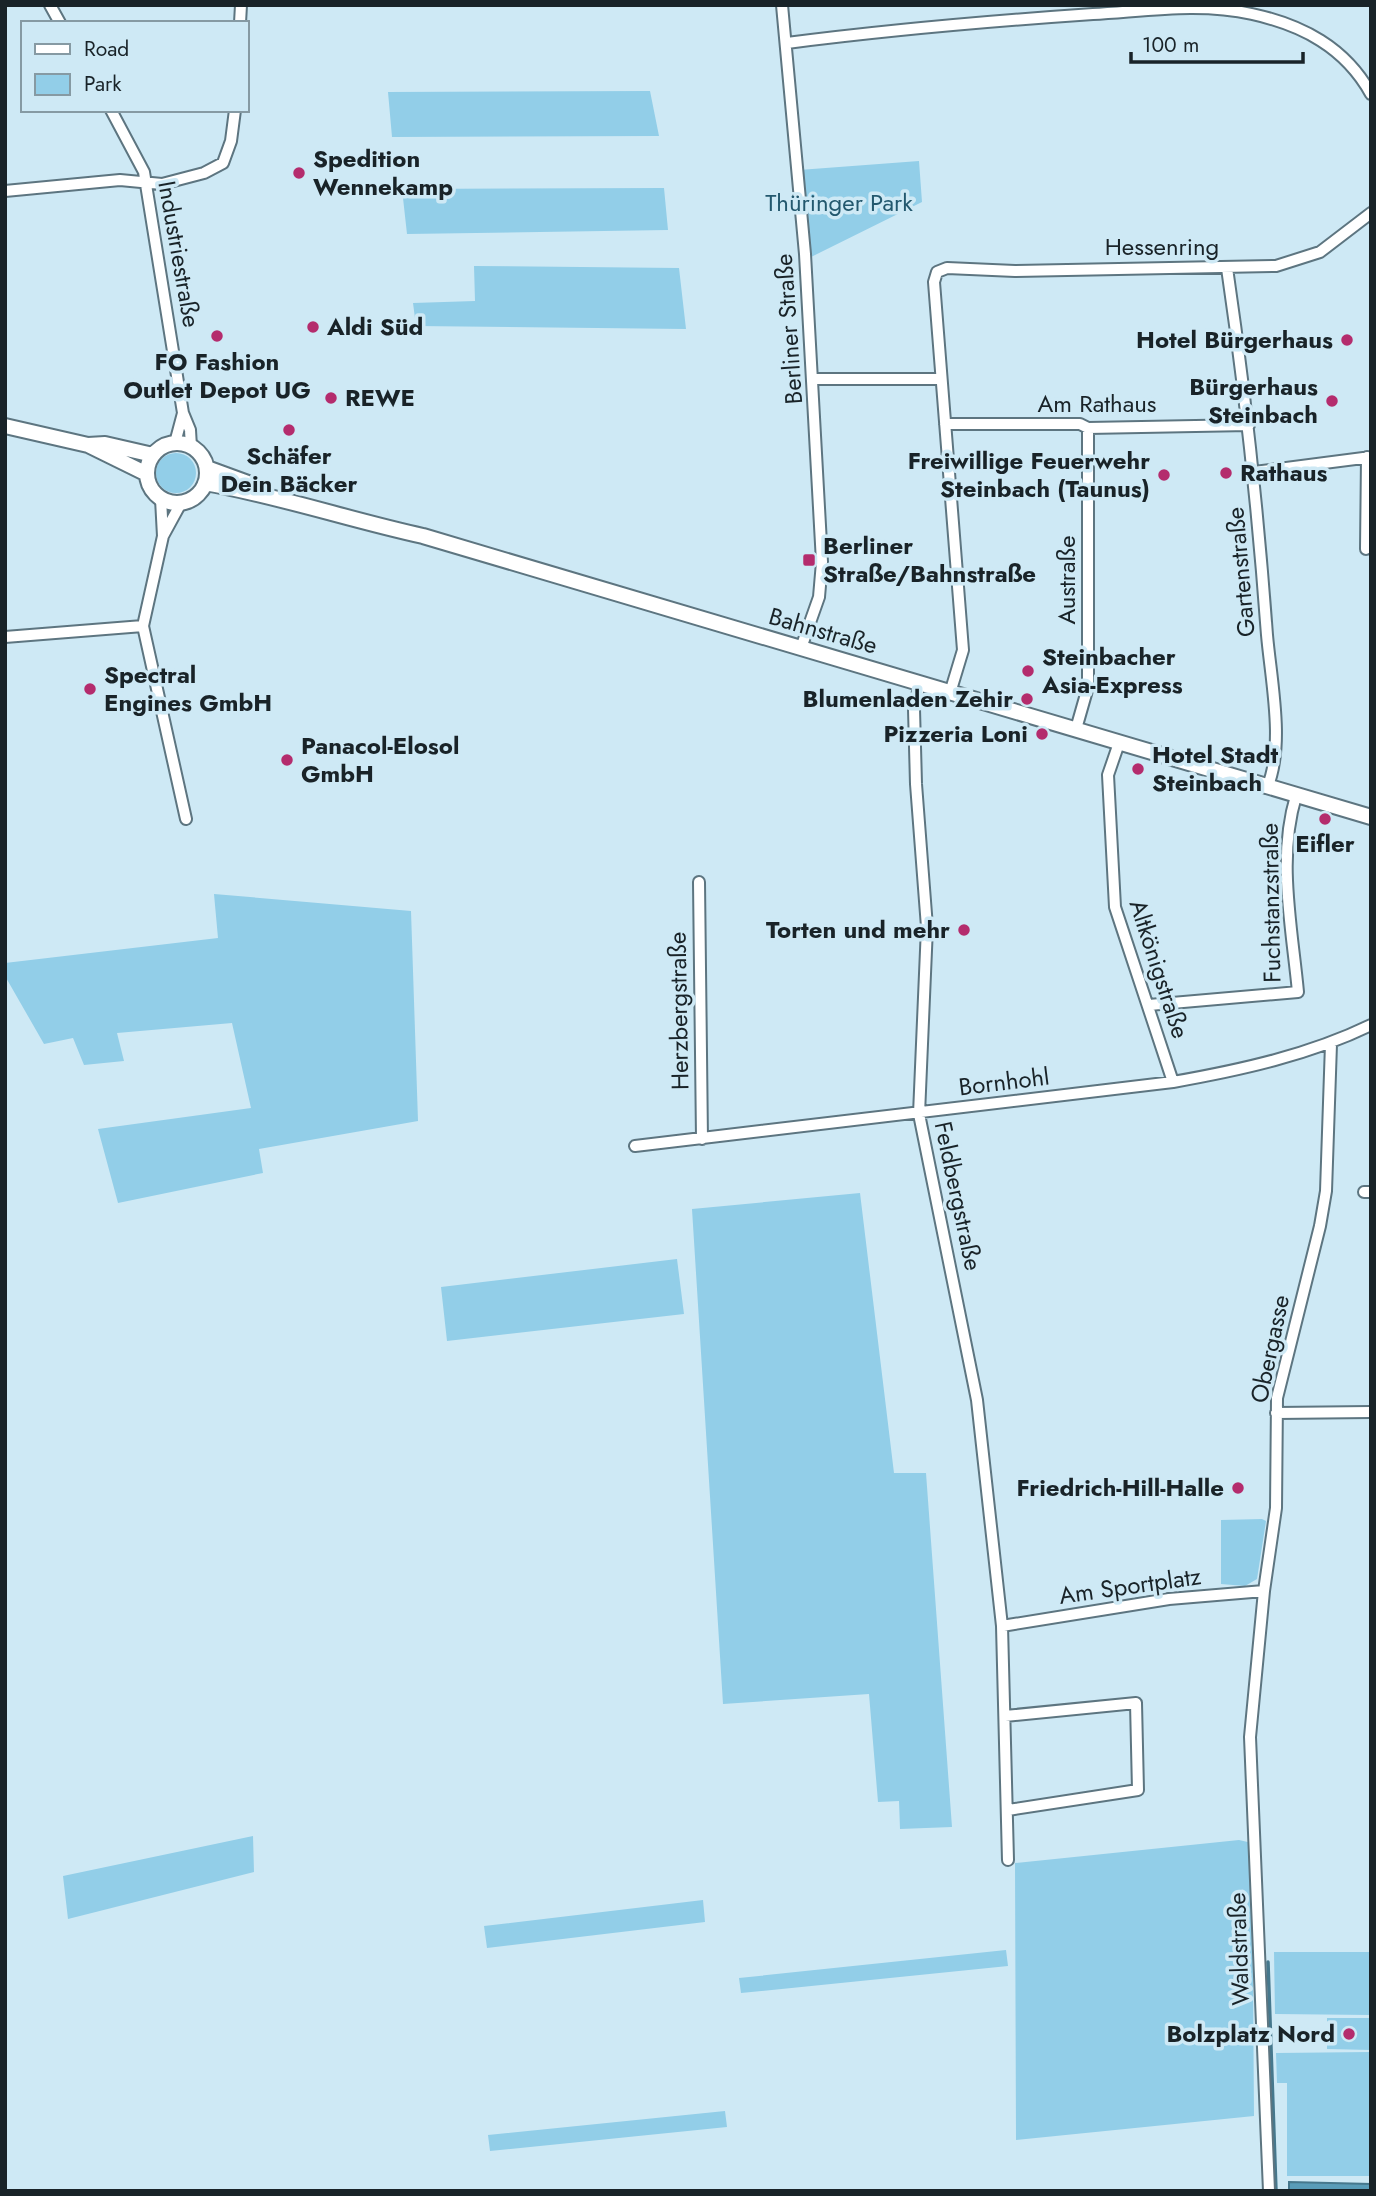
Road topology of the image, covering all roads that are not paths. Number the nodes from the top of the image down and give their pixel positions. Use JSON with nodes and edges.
{"nodes":[{"id":1,"x":50,"y":5,"type":"edge"},
{"id":2,"x":782,"y":5,"type":"edge"},
{"id":3,"x":1188,"y":7,"type":"edge"},
{"id":4,"x":1254,"y":10,"type":"edge"},
{"id":5,"x":59,"y":21,"type":"edge"},
{"id":6,"x":787,"y":43,"type":"junction"},
{"id":7,"x":1365,"y":74,"type":"edge"},
{"id":8,"x":1371,"y":94,"type":"edge"},
{"id":9,"x":112,"y":112,"type":"edge"},
{"id":10,"x":235,"y":112,"type":"edge"},
{"id":11,"x":146,"y":183,"type":"junction"},
{"id":12,"x":5,"y":191,"type":"edge"},
{"id":13,"x":1371,"y":213,"type":"edge"},
{"id":14,"x":1227,"y":268,"type":"junction"},
{"id":15,"x":814,"y":379,"type":"junction"},
{"id":16,"x":939,"y":379,"type":"junction"},
{"id":17,"x":183,"y":413,"type":"junction"},
{"id":18,"x":945,"y":424,"type":"junction"},
{"id":19,"x":1249,"y":425,"type":"junction"},
{"id":20,"x":5,"y":426,"type":"edge"},
{"id":21,"x":1088,"y":428,"type":"junction"},
{"id":22,"x":175,"y":443,"type":"junction"},
{"id":23,"x":88,"y":445,"type":"junction"},
{"id":24,"x":191,"y":447,"type":"junction"},
{"id":25,"x":153,"y":455,"type":"junction"},
{"id":26,"x":1369,"y":457,"type":"edge"},
{"id":27,"x":1254,"y":472,"type":"junction"},
{"id":28,"x":147,"y":474,"type":"junction"},
{"id":29,"x":206,"y":476,"type":"junction"},
{"id":30,"x":161,"y":499,"type":"junction"},
{"id":31,"x":181,"y":503,"type":"junction"},
{"id":32,"x":163,"y":536,"type":"junction"},
{"id":33,"x":1366,"y":549,"type":"dead end"},
{"id":34,"x":143,"y":626,"type":"junction"},
{"id":35,"x":5,"y":637,"type":"edge"},
{"id":36,"x":801,"y":648,"type":"junction"},
{"id":37,"x":920,"y":684,"type":"junction"},
{"id":38,"x":950,"y":693,"type":"junction"},
{"id":39,"x":1076,"y":729,"type":"junction"},
{"id":40,"x":1119,"y":743,"type":"junction"},
{"id":41,"x":1267,"y":788,"type":"junction"},
{"id":42,"x":1296,"y":796,"type":"junction"},
{"id":43,"x":1371,"y":817,"type":"edge"},
{"id":44,"x":186,"y":819,"type":"dead end"},
{"id":45,"x":699,"y":882,"type":"dead end"},
{"id":46,"x":1149,"y":1005,"type":"junction"},
{"id":47,"x":1371,"y":1025,"type":"edge"},
{"id":48,"x":1331,"y":1044,"type":"junction"},
{"id":49,"x":1173,"y":1082,"type":"junction"},
{"id":50,"x":919,"y":1114,"type":"junction"},
{"id":51,"x":702,"y":1139,"type":"junction"},
{"id":52,"x":635,"y":1146,"type":"dead end"},
{"id":53,"x":1371,"y":1412,"type":"edge"},
{"id":54,"x":1276,"y":1413,"type":"junction"},
{"id":55,"x":1264,"y":1591,"type":"junction"},
{"id":56,"x":1002,"y":1626,"type":"junction"},
{"id":57,"x":1005,"y":1716,"type":"junction"},
{"id":58,"x":1008,"y":1810,"type":"junction"},
{"id":59,"x":1256,"y":1832,"type":"joint"},
{"id":60,"x":1008,"y":1860,"type":"dead end"},
{"id":61,"x":1269,"y":2191,"type":"edge"}],
"edges":[{"from":1,"to":5,"type":"street"},
{"from":2,"to":6,"type":"street","name":"Berliner Straße"},
{"from":3,"to":4,"type":"street"},
{"from":3,"to":6,"type":"street"},
{"from":4,"to":7,"type":"street"},
{"from":6,"to":15,"type":"street","name":"Berliner Straße"},
{"from":7,"to":8,"type":"street"},
{"from":9,"to":11,"type":"street","name":"Industriestraße"},
{"from":10,"to":11,"type":"street"},
{"from":11,"to":12,"type":"street"},
{"from":11,"to":17,"type":"street","name":"Industriestraße"},
{"from":13,"to":14,"type":"street","name":"Hessenring"},
{"from":14,"to":16,"type":"street","name":"Hessenring"},
{"from":14,"to":19,"type":"street","name":"Gartenstraße"},
{"from":15,"to":16,"type":"street"},
{"from":15,"to":36,"type":"street","name":"Berliner Straße"},
{"from":16,"to":18,"type":"street"},
{"from":17,"to":22,"type":"street","name":"Industriestraße"},
{"from":17,"to":24,"type":"street","name":"Industriestraße"},
{"from":18,"to":21,"type":"street","name":"Am Rathaus"},
{"from":18,"to":38,"type":"street"},
{"from":19,"to":21,"type":"street","name":"Am Rathaus"},
{"from":19,"to":27,"type":"street","name":"Gartenstraße"},
{"from":20,"to":23,"type":"main road"},
{"from":21,"to":39,"type":"street","name":"Austraße"},
{"from":22,"to":24,"type":"main road"},
{"from":22,"to":25,"type":"main road"},
{"from":23,"to":25,"type":"main road"},
{"from":23,"to":28,"type":"main road"},
{"from":24,"to":29,"type":"main road"},
{"from":25,"to":28,"type":"main road"},
{"from":26,"to":27,"type":"street"},
{"from":26,"to":33,"type":"street"},
{"from":27,"to":41,"type":"street","name":"Gartenstraße"},
{"from":28,"to":30,"type":"main road"},
{"from":29,"to":31,"type":"main road"},
{"from":29,"to":36,"type":"main road","name":"Bahnstraße"},
{"from":30,"to":31,"type":"main road"},
{"from":30,"to":32,"type":"street"},
{"from":31,"to":32,"type":"street"},
{"from":32,"to":34,"type":"street"},
{"from":34,"to":35,"type":"street"},
{"from":34,"to":44,"type":"street"},
{"from":36,"to":37,"type":"main road","name":"Bahnstraße"},
{"from":37,"to":38,"type":"main road","name":"Bahnstraße"},
{"from":37,"to":50,"type":"street","name":"Feldbergstraße"},
{"from":38,"to":39,"type":"main road","name":"Bahnstraße"},
{"from":39,"to":40,"type":"main road","name":"Bahnstraße"},
{"from":40,"to":41,"type":"main road","name":"Bahnstraße"},
{"from":40,"to":46,"type":"street","name":"Altkönigstraße"},
{"from":41,"to":42,"type":"main road","name":"Bahnstraße"},
{"from":42,"to":43,"type":"main road","name":"Bahnstraße"},
{"from":42,"to":46,"type":"street","name":"Fuchstanzstraße"},
{"from":45,"to":51,"type":"street","name":"Herzbergstraße"},
{"from":46,"to":49,"type":"street","name":"Altkönigstraße"},
{"from":47,"to":48,"type":"street","name":"Bornhohl"},
{"from":48,"to":49,"type":"street","name":"Bornhohl"},
{"from":48,"to":54,"type":"street","name":"Obergasse"},
{"from":49,"to":50,"type":"street","name":"Bornhohl"},
{"from":50,"to":51,"type":"street","name":"Bornhohl"},
{"from":50,"to":56,"type":"street","name":"Feldbergstraße"},
{"from":51,"to":52,"type":"street","name":"Bornhohl"},
{"from":53,"to":54,"type":"street"},
{"from":54,"to":55,"type":"street","name":"Obergasse"},
{"from":55,"to":56,"type":"street","name":"Am Sportplatz"},
{"from":55,"to":59,"type":"street","name":"Obergasse"},
{"from":56,"to":57,"type":"street","name":"Feldbergstraße"},
{"from":57,"to":58,"type":"street","name":"Feldbergstraße"},
{"from":57,"to":58,"type":"street"},
{"from":58,"to":60,"type":"street","name":"Feldbergstraße"},
{"from":59,"to":61,"type":"street","name":"Waldstraße"}]}
